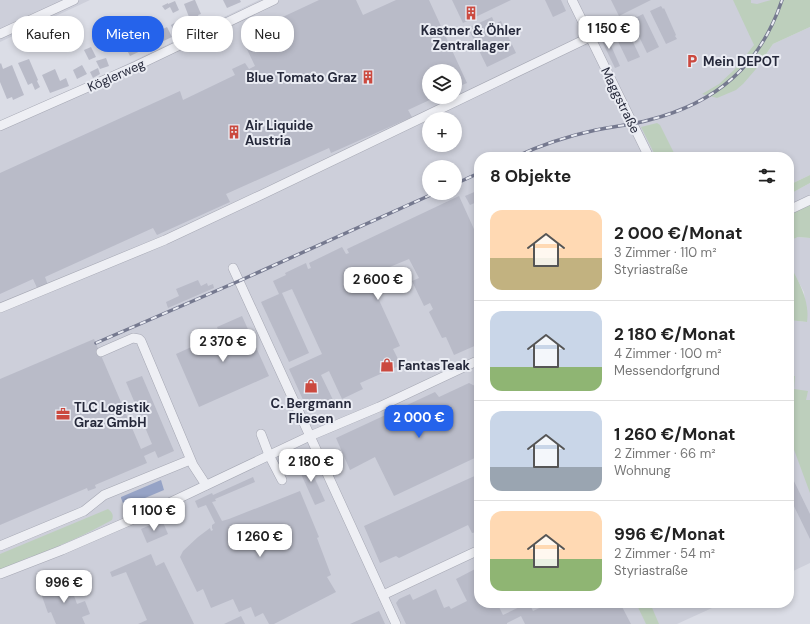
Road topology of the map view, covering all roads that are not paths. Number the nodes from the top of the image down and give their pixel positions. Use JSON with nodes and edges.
{"nodes":[{"id":1,"x":74,"y":0,"type":"edge"},
{"id":2,"x":274,"y":0,"type":"edge"},
{"id":3,"x":572,"y":0,"type":"edge"},
{"id":4,"x":0,"y":34,"type":"edge"},
{"id":5,"x":590,"y":37,"type":"junction"},
{"id":6,"x":0,"y":126,"type":"edge"},
{"id":7,"x":647,"y":152,"type":"edge"},
{"id":8,"x":810,"y":200,"type":"edge"},
{"id":9,"x":794,"y":208,"type":"edge"},
{"id":10,"x":233,"y":268,"type":"dead end"},
{"id":11,"x":0,"y":308,"type":"edge"},
{"id":12,"x":101,"y":352,"type":"dead end"},
{"id":13,"x":474,"y":362,"type":"edge"},
{"id":14,"x":261,"y":434,"type":"dead end"},
{"id":15,"x":310,"y":436,"type":"junction"},
{"id":16,"x":269,"y":455,"type":"junction"},
{"id":17,"x":190,"y":460,"type":"junction"},
{"id":18,"x":282,"y":480,"type":"dead end"},
{"id":19,"x":206,"y":485,"type":"junction"},
{"id":20,"x":0,"y":546,"type":"edge"},
{"id":21,"x":474,"y":552,"type":"edge"},
{"id":22,"x":0,"y":574,"type":"edge"},
{"id":23,"x":383,"y":595,"type":"junction"},
{"id":24,"x":396,"y":624,"type":"edge"}],
"edges":[{"from":1,"to":4,"type":"street"},
{"from":2,"to":6,"type":"street","name":"Köglerweg"},
{"from":3,"to":5,"type":"street","name":"Maggstraße"},
{"from":5,"to":7,"type":"street","name":"Maggstraße"},
{"from":5,"to":11,"type":"street"},
{"from":8,"to":9,"type":"street"},
{"from":10,"to":15,"type":"street"},
{"from":12,"to":17,"type":"street"},
{"from":13,"to":15,"type":"street"},
{"from":14,"to":16,"type":"street"},
{"from":15,"to":16,"type":"street"},
{"from":15,"to":23,"type":"street"},
{"from":16,"to":18,"type":"street"},
{"from":16,"to":19,"type":"street"},
{"from":17,"to":19,"type":"street"},
{"from":17,"to":20,"type":"street"},
{"from":19,"to":22,"type":"street"},
{"from":21,"to":23,"type":"street"},
{"from":23,"to":24,"type":"street"}]}
